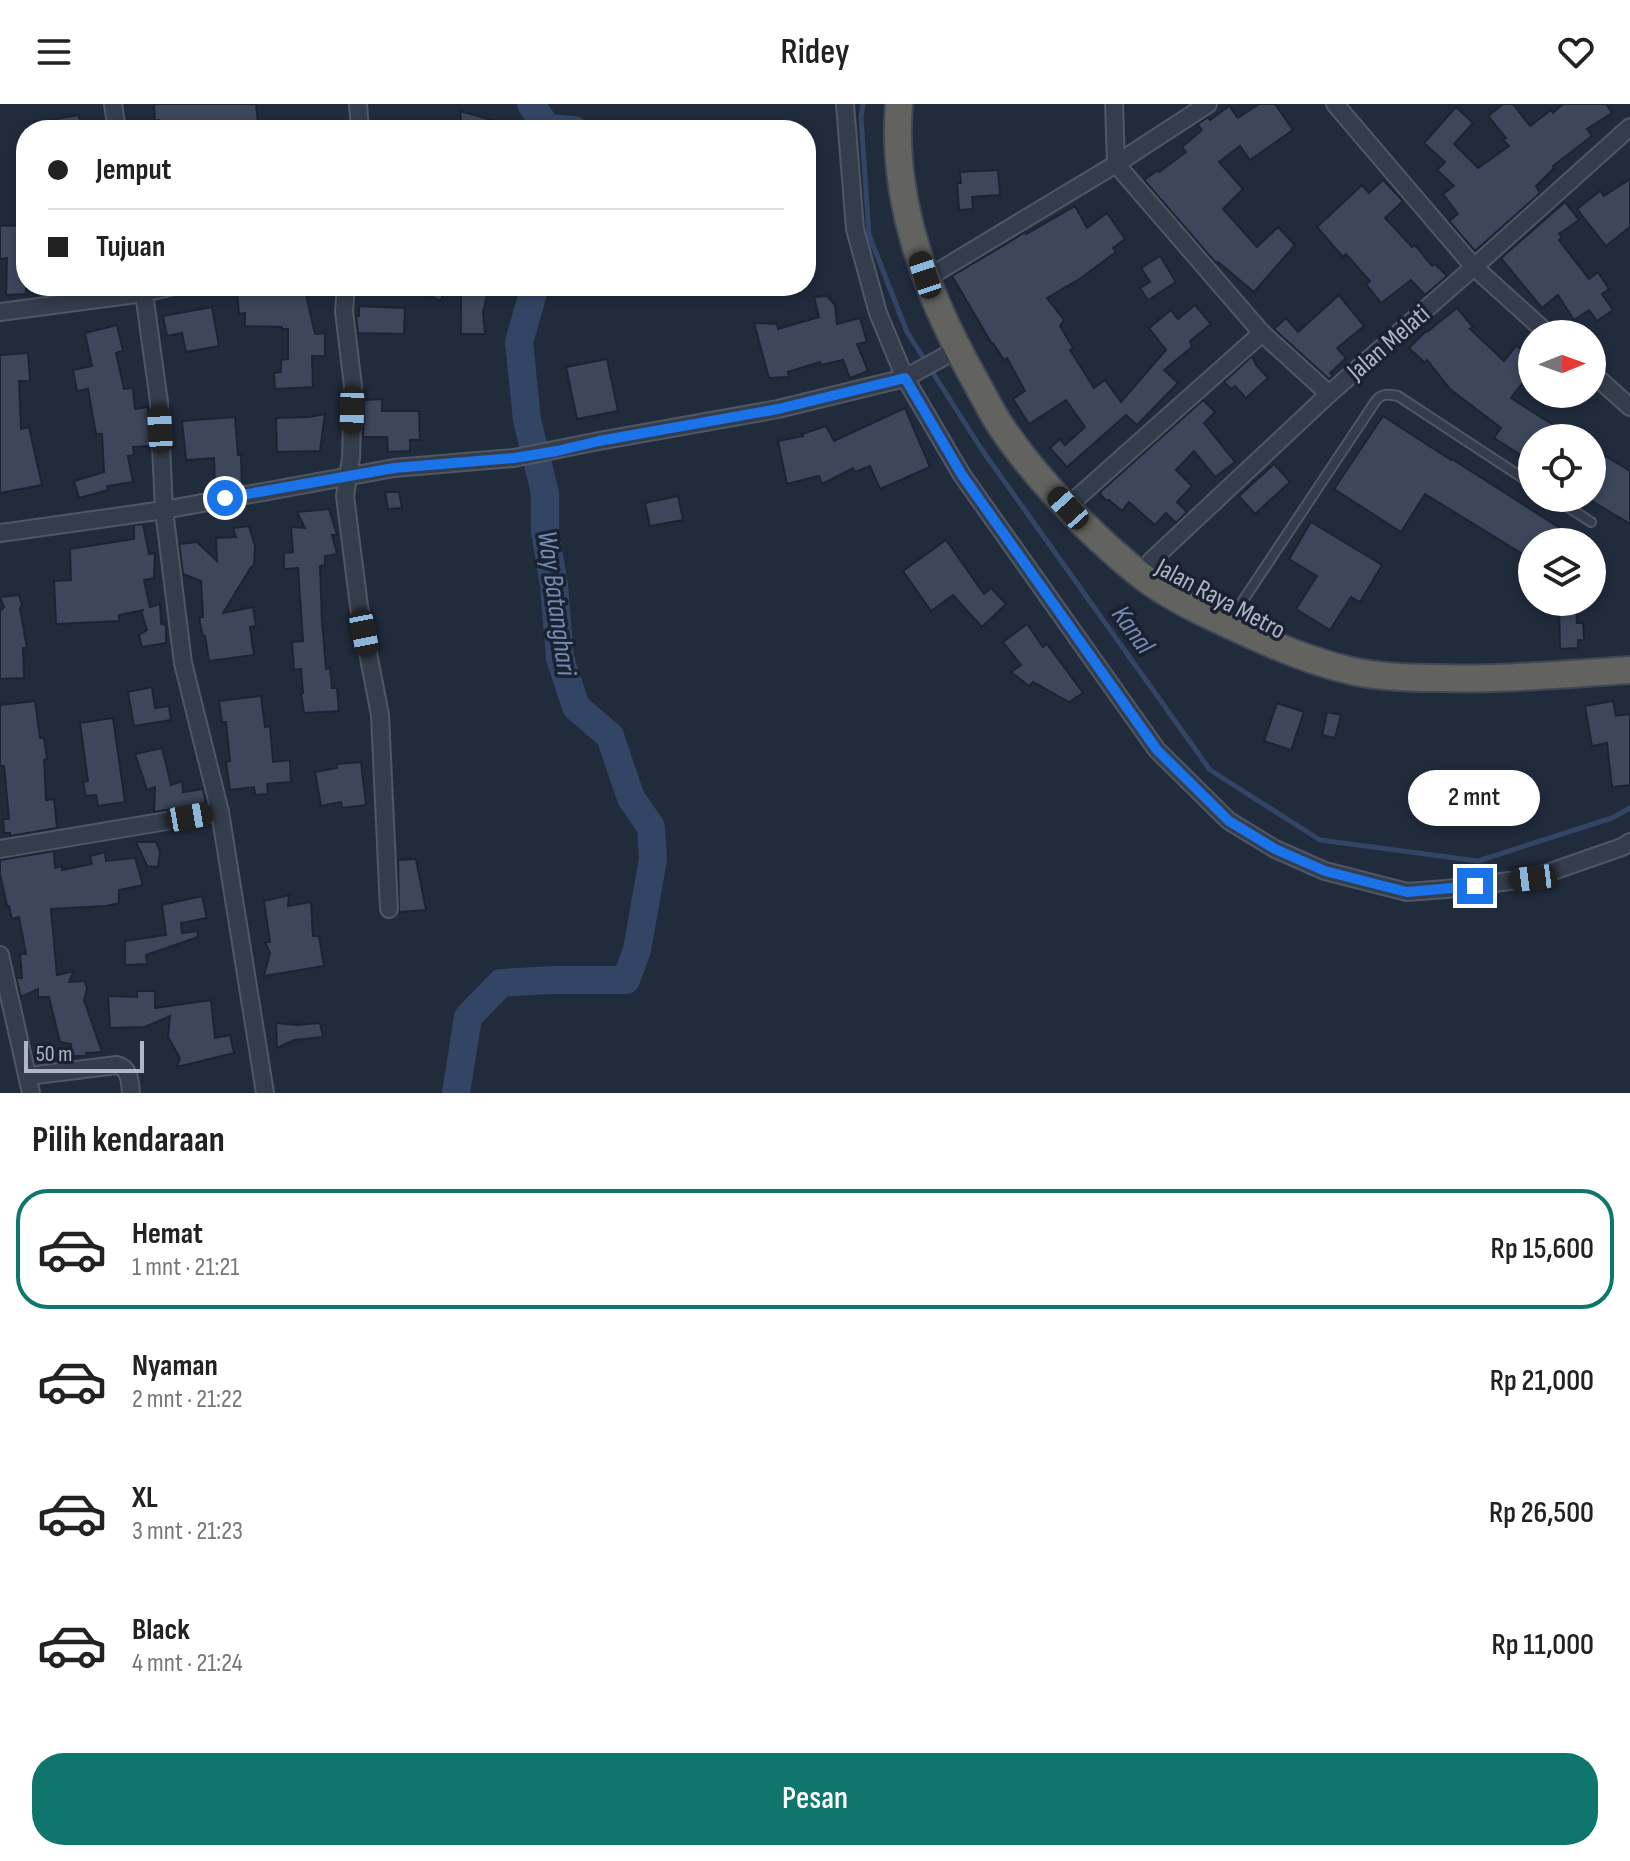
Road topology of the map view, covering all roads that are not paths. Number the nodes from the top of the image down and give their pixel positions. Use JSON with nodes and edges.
{"nodes":[{"id":1,"x":845,"y":104,"type":"edge"},
{"id":2,"x":899,"y":104,"type":"edge"},
{"id":3,"x":914,"y":104,"type":"edge"},
{"id":4,"x":1114,"y":104,"type":"edge"},
{"id":5,"x":1208,"y":104,"type":"edge"},
{"id":6,"x":1335,"y":104,"type":"edge"},
{"id":7,"x":1630,"y":127,"type":"edge"},
{"id":8,"x":1116,"y":164,"type":"junction"},
{"id":9,"x":1474,"y":267,"type":"junction"},
{"id":10,"x":939,"y":271,"type":"junction"},
{"id":11,"x":104,"y":296,"type":"edge"},
{"id":12,"x":144,"y":296,"type":"edge"},
{"id":13,"x":345,"y":296,"type":"edge"},
{"id":14,"x":0,"y":312,"type":"edge"},
{"id":15,"x":1533,"y":320,"type":"edge"},
{"id":16,"x":1262,"y":333,"type":"junction"},
{"id":17,"x":949,"y":354,"type":"junction"},
{"id":18,"x":911,"y":375,"type":"junction"},
{"id":19,"x":1606,"y":386,"type":"edge"},
{"id":20,"x":1329,"y":394,"type":"junction"},
{"id":21,"x":1630,"y":407,"type":"edge"},
{"id":22,"x":1518,"y":475,"type":"edge"},
{"id":23,"x":347,"y":476,"type":"junction"},
{"id":24,"x":1078,"y":497,"type":"junction"},
{"id":25,"x":164,"y":510,"type":"junction"},
{"id":26,"x":1576,"y":512,"type":"edge"},
{"id":27,"x":1591,"y":522,"type":"dead end"},
{"id":28,"x":0,"y":533,"type":"edge"},
{"id":29,"x":1151,"y":561,"type":"junction"},
{"id":30,"x":1236,"y":611,"type":"junction"},
{"id":31,"x":1630,"y":652,"type":"edge"},
{"id":32,"x":1630,"y":670,"type":"edge"},
{"id":33,"x":220,"y":812,"type":"junction"},
{"id":34,"x":1630,"y":842,"type":"edge"},
{"id":35,"x":0,"y":849,"type":"edge"},
{"id":36,"x":389,"y":909,"type":"dead end"},
{"id":37,"x":0,"y":955,"type":"edge"},
{"id":38,"x":29,"y":1085,"type":"edge"},
{"id":39,"x":131,"y":1093,"type":"edge"},
{"id":40,"x":265,"y":1093,"type":"edge"}],
"edges":[{"from":1,"to":18,"type":"street"},
{"from":2,"to":17,"type":"highway"},
{"from":3,"to":10,"type":"highway","name":"Jalan Raya Metro"},
{"from":4,"to":8,"type":"street"},
{"from":5,"to":8,"type":"street"},
{"from":6,"to":9,"type":"street"},
{"from":7,"to":9,"type":"street","name":"Jalan Melati"},
{"from":8,"to":10,"type":"street"},
{"from":8,"to":16,"type":"street"},
{"from":9,"to":15,"type":"street"},
{"from":9,"to":20,"type":"street","name":"Jalan Melati"},
{"from":10,"to":24,"type":"highway","name":"Jalan Raya Metro"},
{"from":11,"to":14,"type":"street"},
{"from":12,"to":25,"type":"street"},
{"from":13,"to":23,"type":"street"},
{"from":16,"to":20,"type":"street"},
{"from":16,"to":24,"type":"street"},
{"from":17,"to":18,"type":"street"},
{"from":17,"to":32,"type":"highway"},
{"from":18,"to":23,"type":"street"},
{"from":18,"to":34,"type":"street"},
{"from":19,"to":21,"type":"street"},
{"from":20,"to":29,"type":"street","name":"Jalan Melati"},
{"from":22,"to":30,"type":"lane"},
{"from":23,"to":25,"type":"street"},
{"from":23,"to":36,"type":"street"},
{"from":24,"to":29,"type":"highway","name":"Jalan Raya Metro"},
{"from":25,"to":28,"type":"street"},
{"from":25,"to":33,"type":"street"},
{"from":26,"to":27,"type":"lane"},
{"from":29,"to":30,"type":"highway","name":"Jalan Raya Metro"},
{"from":30,"to":31,"type":"highway","name":"Jalan Raya Metro"},
{"from":33,"to":35,"type":"street"},
{"from":33,"to":40,"type":"street"},
{"from":37,"to":38,"type":"street"},
{"from":38,"to":39,"type":"street"}]}
